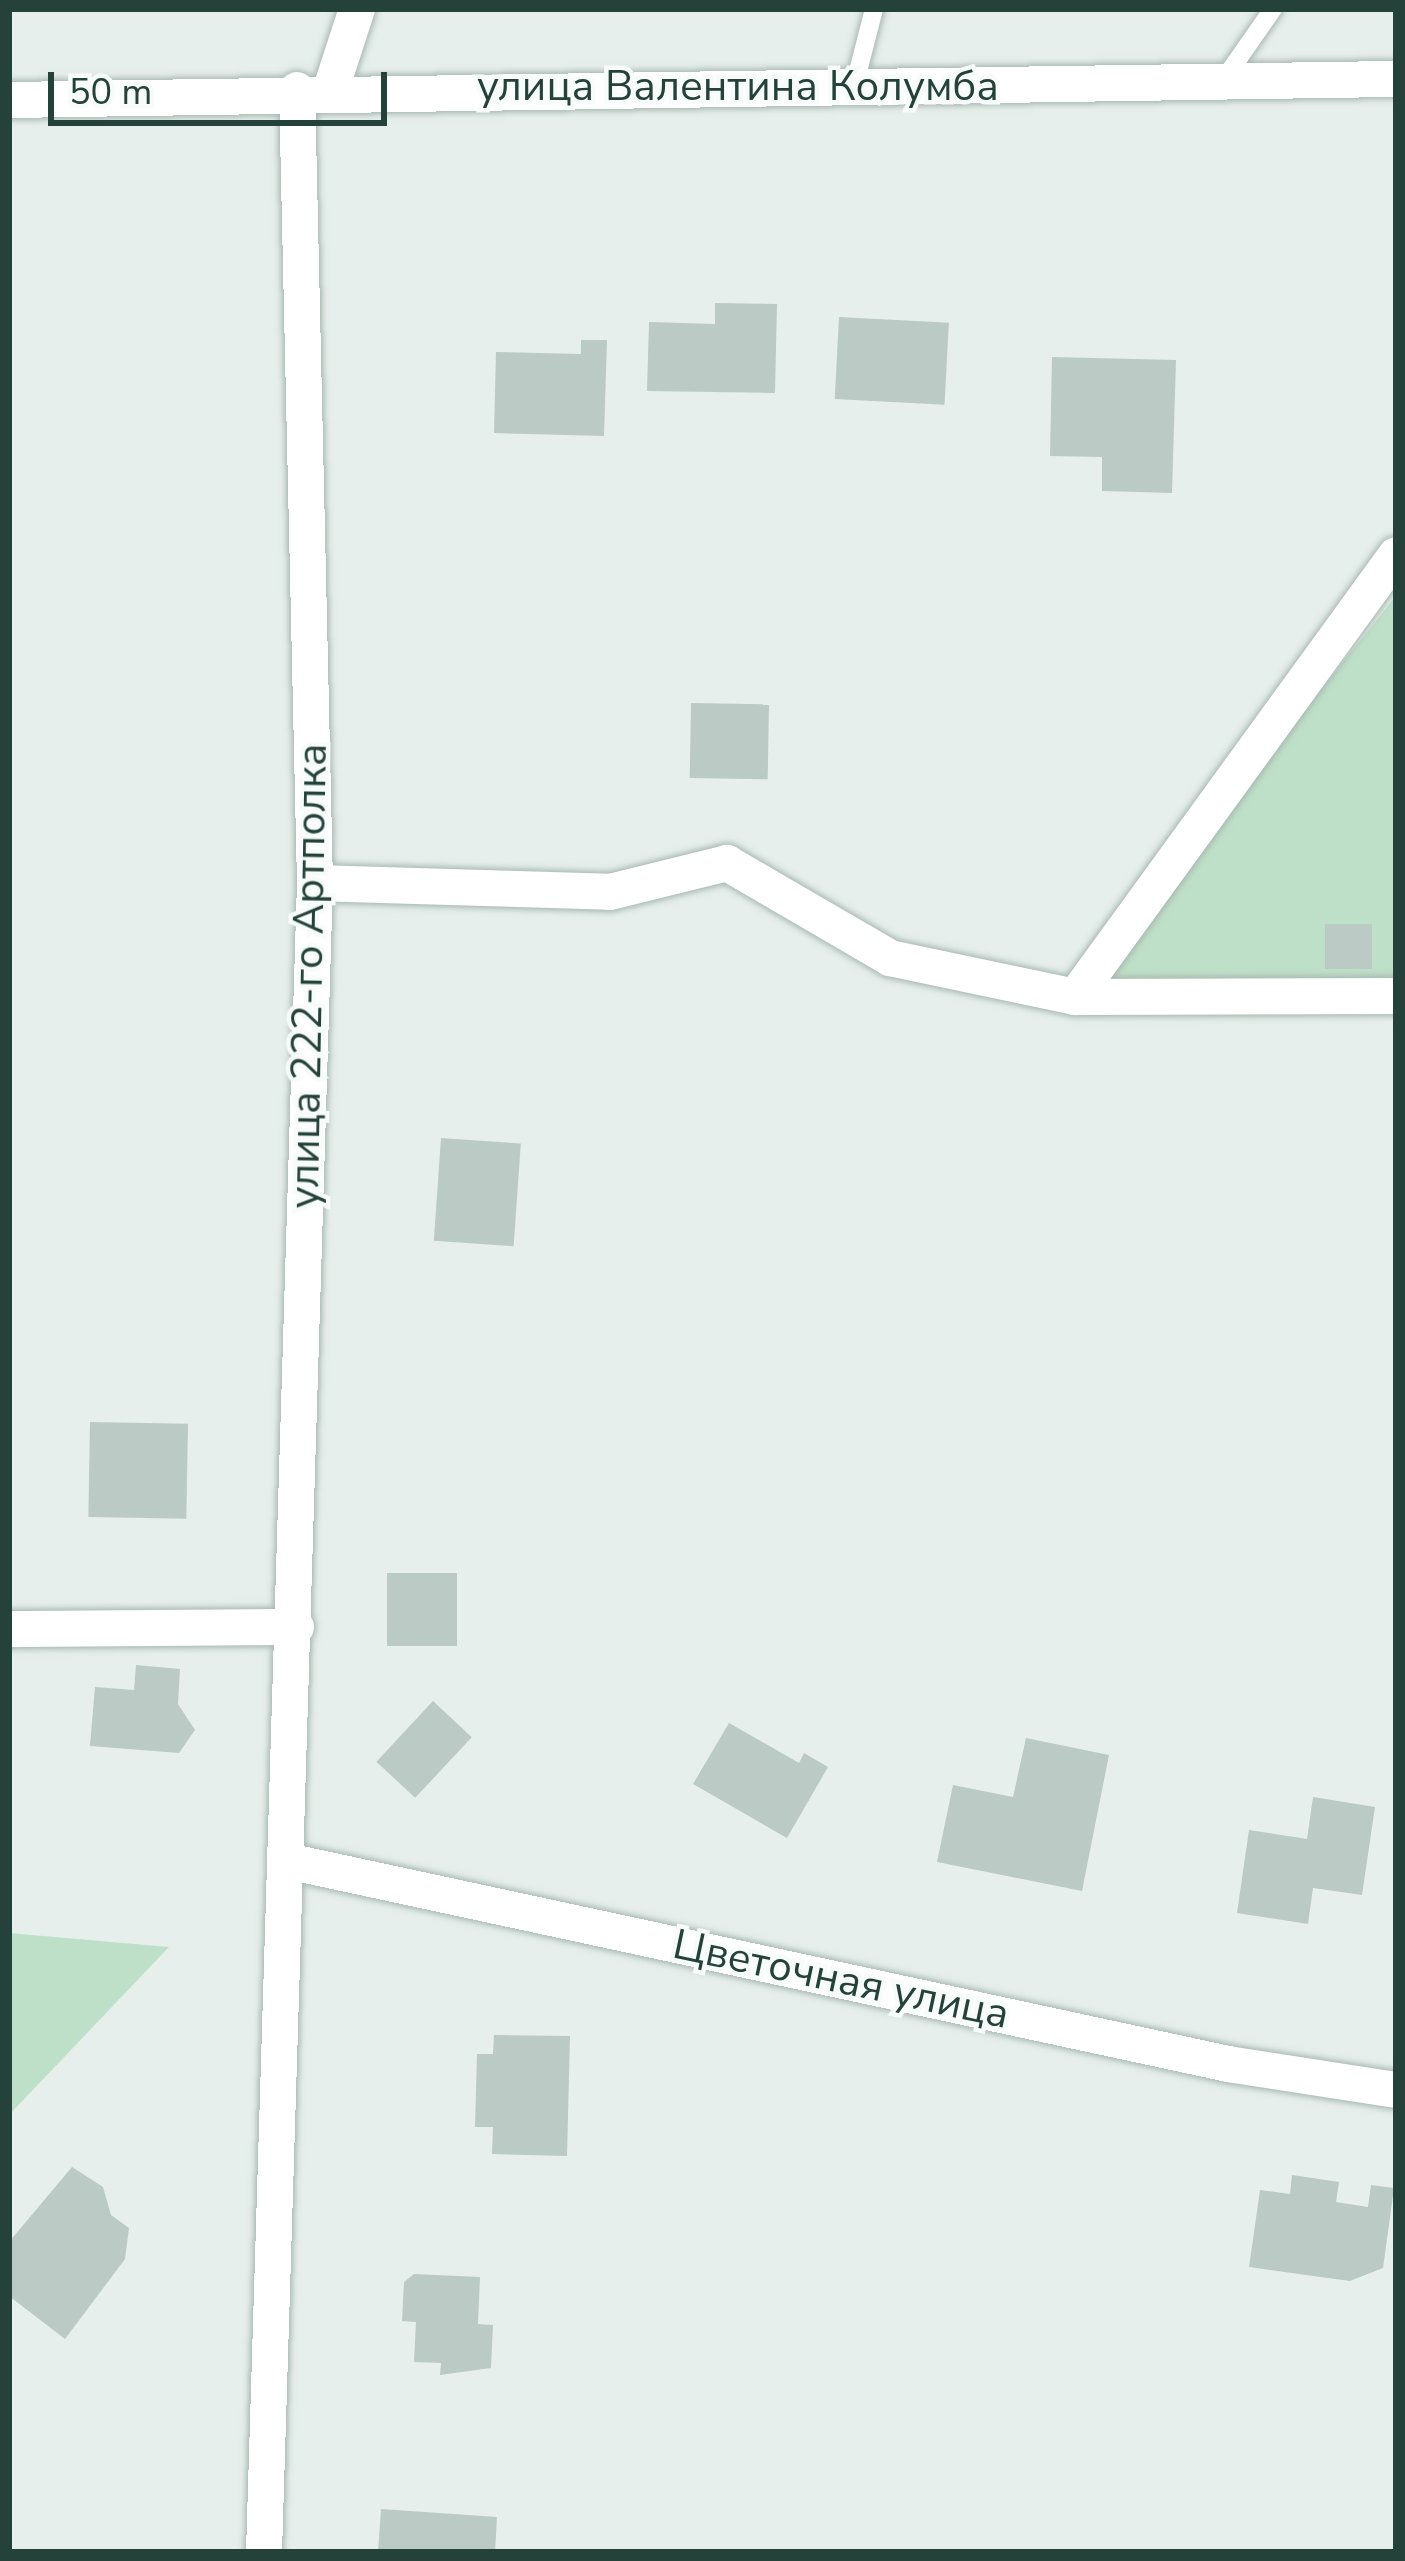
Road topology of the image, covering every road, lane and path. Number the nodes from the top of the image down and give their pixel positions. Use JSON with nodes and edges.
{"nodes":[{"id":1,"x":357,"y":9,"type":"edge"},
{"id":2,"x":874,"y":9,"type":"edge"},
{"id":3,"x":1273,"y":9,"type":"edge"},
{"id":4,"x":1396,"y":79,"type":"edge"},
{"id":5,"x":1222,"y":82,"type":"junction"},
{"id":6,"x":854,"y":87,"type":"junction"},
{"id":7,"x":314,"y":89,"type":"junction"},
{"id":8,"x":9,"y":100,"type":"edge"},
{"id":9,"x":1396,"y":555,"type":"edge"},
{"id":10,"x":315,"y":883,"type":"junction"},
{"id":11,"x":1396,"y":996,"type":"edge"},
{"id":12,"x":1075,"y":997,"type":"junction"},
{"id":13,"x":296,"y":1627,"type":"junction"},
{"id":14,"x":9,"y":1629,"type":"edge"},
{"id":15,"x":287,"y":1861,"type":"junction"},
{"id":16,"x":1396,"y":2090,"type":"edge"},
{"id":17,"x":264,"y":2552,"type":"edge"}],
"edges":[{"from":1,"to":7,"type":"street","name":"улица 222-го Артполка"},
{"from":2,"to":6,"type":"lane"},
{"from":3,"to":5,"type":"lane"},
{"from":4,"to":5,"type":"street","name":"улица Валентина Колумба"},
{"from":5,"to":6,"type":"street","name":"улица Валентина Колумба"},
{"from":6,"to":7,"type":"street","name":"улица Валентина Колумба"},
{"from":7,"to":8,"type":"street","name":"улица Валентина Колумба"},
{"from":7,"to":10,"type":"street","name":"улица 222-го Артполка"},
{"from":9,"to":12,"type":"street"},
{"from":10,"to":12,"type":"street"},
{"from":10,"to":13,"type":"street","name":"улица 222-го Артполка"},
{"from":11,"to":12,"type":"street"},
{"from":13,"to":14,"type":"street"},
{"from":13,"to":15,"type":"street","name":"улица 222-го Артполка"},
{"from":15,"to":16,"type":"street","name":"Цветочная улица"},
{"from":15,"to":17,"type":"street","name":"улица 222-го Артполка"}]}
